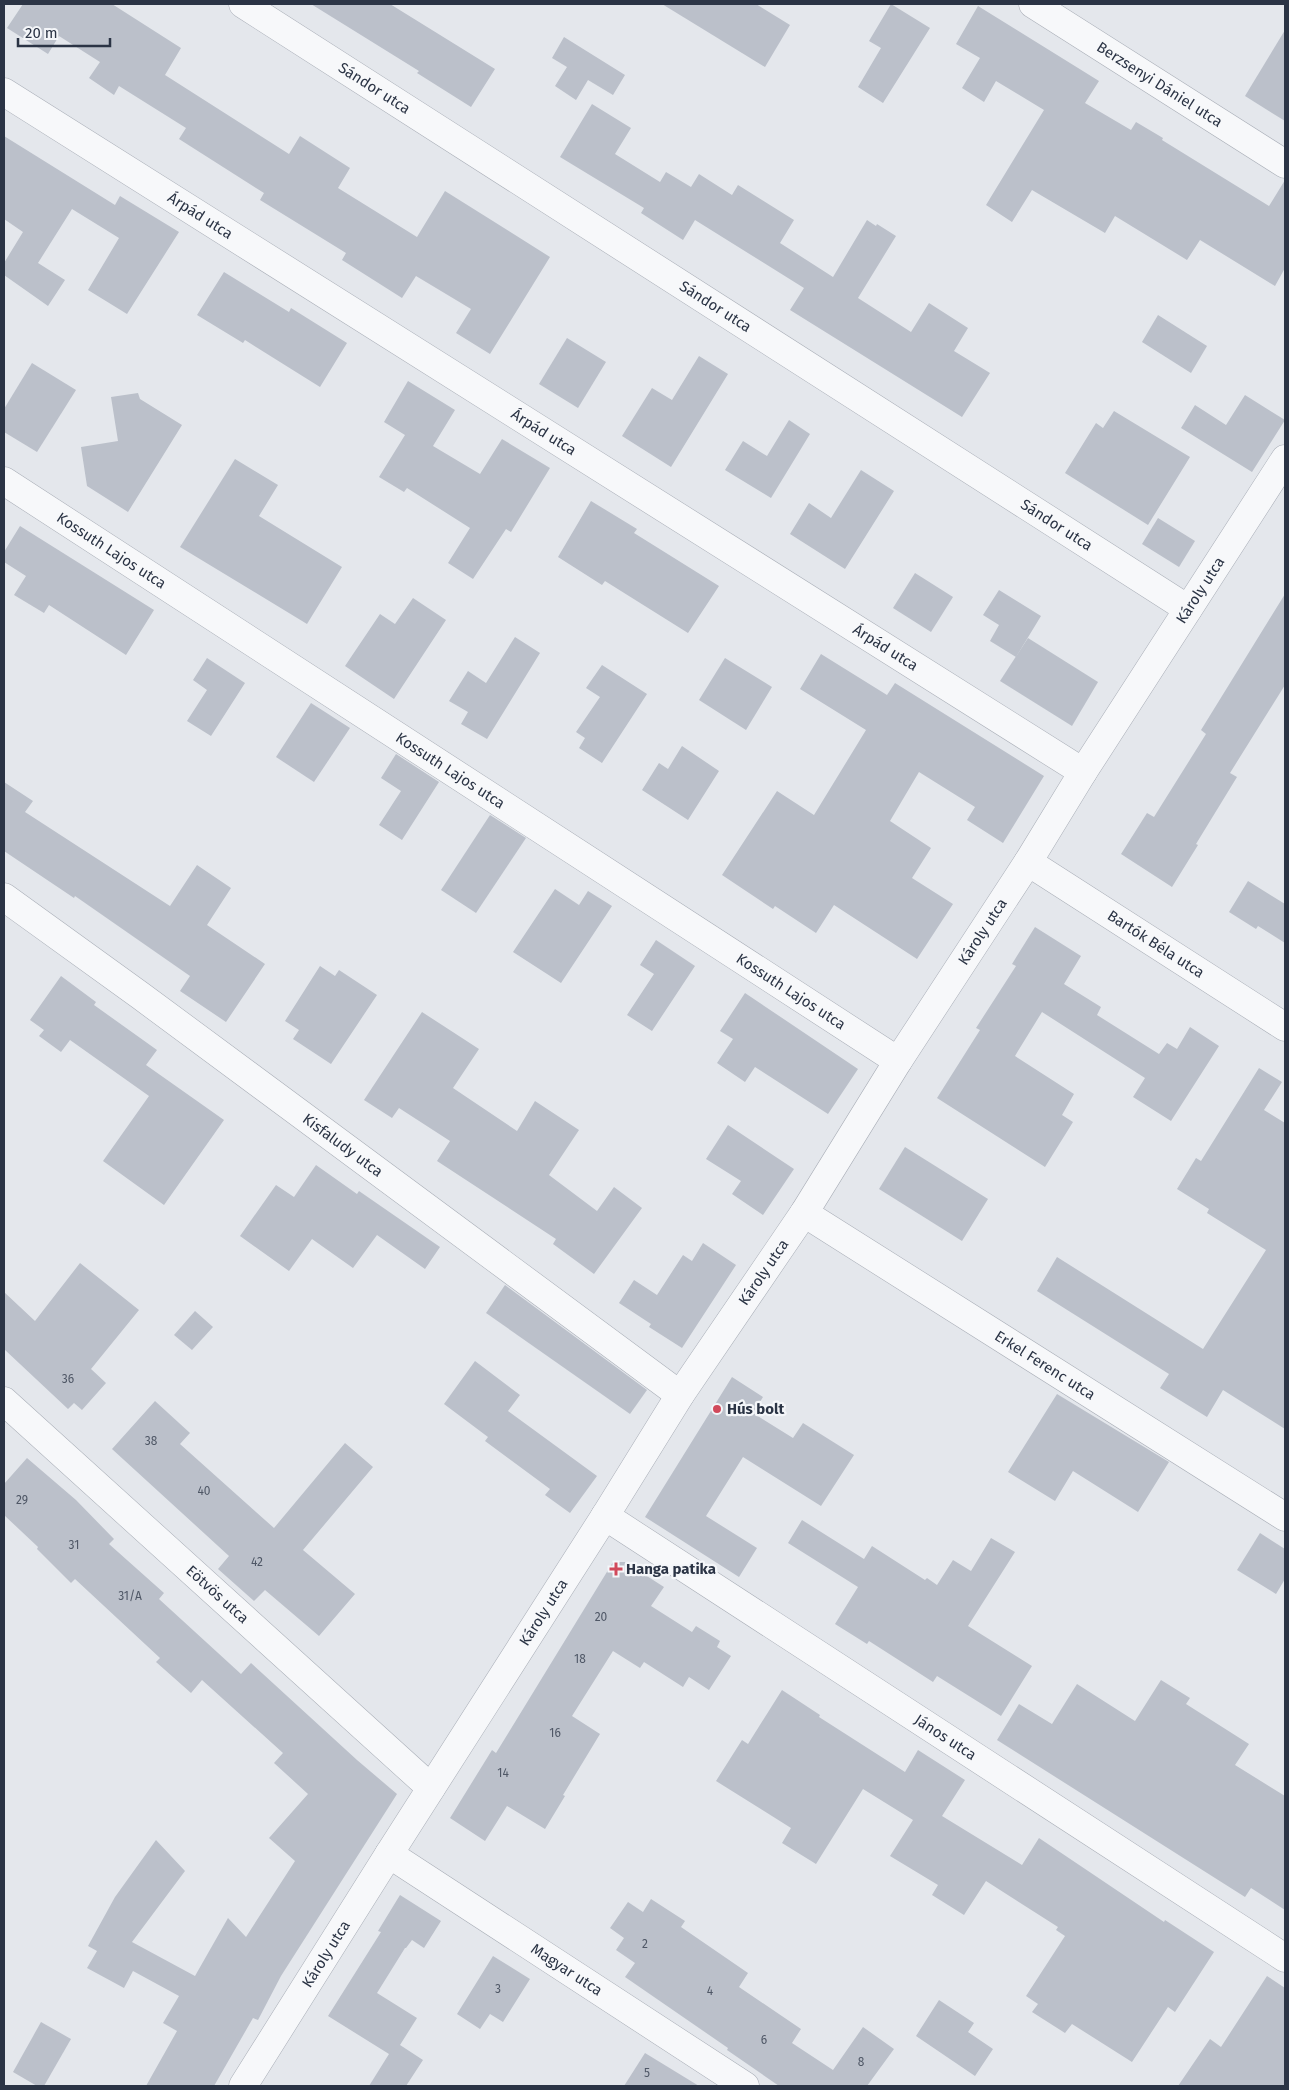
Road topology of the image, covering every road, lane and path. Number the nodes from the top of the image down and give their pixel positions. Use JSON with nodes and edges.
{"nodes":[{"id":1,"x":243,"y":4,"type":"edge"},
{"id":2,"x":1034,"y":4,"type":"edge"},
{"id":3,"x":4,"y":92,"type":"edge"},
{"id":4,"x":1285,"y":164,"type":"edge"},
{"id":5,"x":1284,"y":465,"type":"edge"},
{"id":6,"x":4,"y":482,"type":"edge"},
{"id":7,"x":1188,"y":609,"type":"junction"},
{"id":8,"x":1083,"y":772,"type":"junction"},
{"id":9,"x":1028,"y":862,"type":"junction"},
{"id":10,"x":4,"y":897,"type":"edge"},
{"id":11,"x":1285,"y":1027,"type":"edge"},
{"id":12,"x":898,"y":1061,"type":"junction"},
{"id":13,"x":804,"y":1213,"type":"junction"},
{"id":14,"x":680,"y":1395,"type":"junction"},
{"id":15,"x":4,"y":1401,"type":"edge"},
{"id":16,"x":605,"y":1516,"type":"junction"},
{"id":17,"x":1285,"y":1517,"type":"edge"},
{"id":18,"x":431,"y":1788,"type":"junction"},
{"id":19,"x":389,"y":1854,"type":"junction"},
{"id":20,"x":1285,"y":1958,"type":"edge"},
{"id":21,"x":243,"y":2086,"type":"edge"},
{"id":22,"x":745,"y":2086,"type":"edge"}],
"edges":[{"from":1,"to":7,"type":"street","name":"Sándor utca"},
{"from":2,"to":4,"type":"street","name":"Berzsenyi Dániel utca"},
{"from":3,"to":8,"type":"street","name":"Árpád utca"},
{"from":5,"to":7,"type":"street","name":"Károly utca"},
{"from":6,"to":12,"type":"street","name":"Kossuth Lajos utca"},
{"from":7,"to":8,"type":"street","name":"Károly utca"},
{"from":8,"to":9,"type":"street","name":"Károly utca"},
{"from":9,"to":11,"type":"street","name":"Bartók Béla utca"},
{"from":9,"to":12,"type":"street","name":"Károly utca"},
{"from":10,"to":14,"type":"street","name":"Kisfaludy utca"},
{"from":12,"to":13,"type":"street","name":"Károly utca"},
{"from":13,"to":14,"type":"street","name":"Károly utca"},
{"from":13,"to":17,"type":"street","name":"Erkel Ferenc utca"},
{"from":14,"to":16,"type":"street","name":"Károly utca"},
{"from":15,"to":18,"type":"street","name":"Eötvös utca"},
{"from":16,"to":18,"type":"street","name":"Károly utca"},
{"from":16,"to":20,"type":"street","name":"János utca"},
{"from":18,"to":19,"type":"street","name":"Károly utca"},
{"from":19,"to":21,"type":"street","name":"Károly utca"},
{"from":19,"to":22,"type":"street","name":"Magyar utca"}]}
